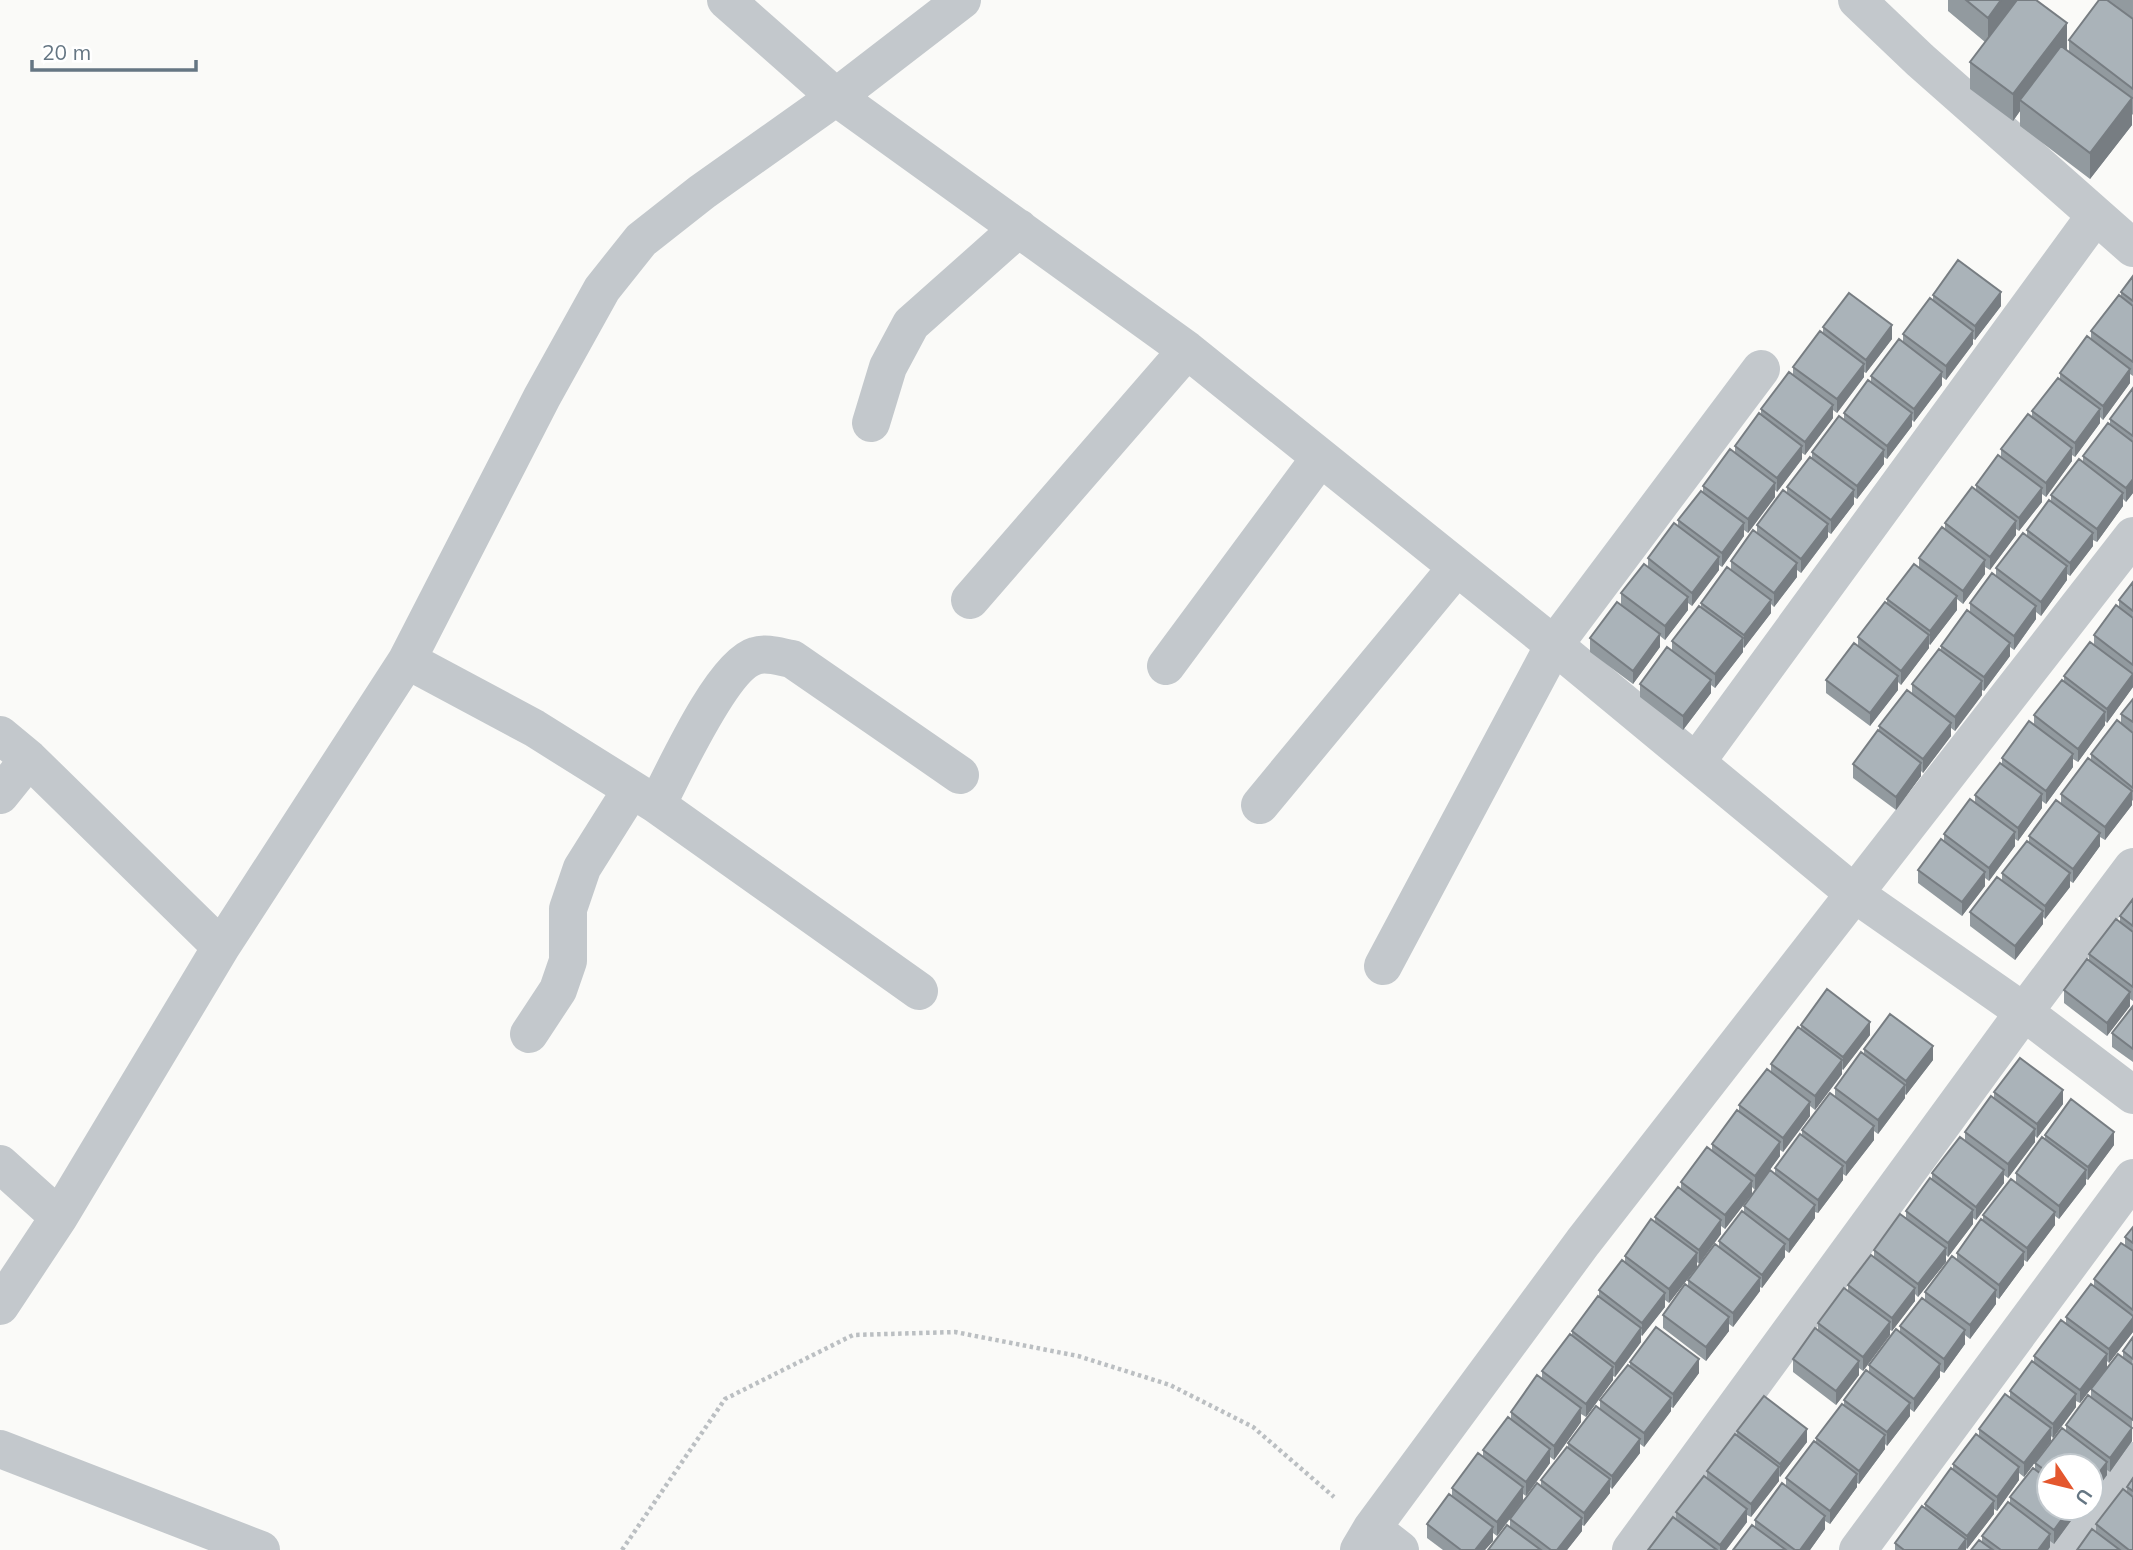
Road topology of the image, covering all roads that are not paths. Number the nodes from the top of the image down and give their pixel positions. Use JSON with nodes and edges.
{"nodes":[{"id":1,"x":726,"y":0,"type":"edge"},
{"id":2,"x":962,"y":0,"type":"edge"},
{"id":3,"x":1857,"y":0,"type":"edge"},
{"id":4,"x":836,"y":97,"type":"junction"},
{"id":5,"x":2095,"y":216,"type":"junction"},
{"id":6,"x":1019,"y":228,"type":"junction"},
{"id":7,"x":2133,"y":248,"type":"edge"},
{"id":8,"x":1187,"y":350,"type":"junction"},
{"id":9,"x":1761,"y":369,"type":"dead end"},
{"id":10,"x":871,"y":423,"type":"dead end"},
{"id":11,"x":1320,"y":458,"type":"junction"},
{"id":12,"x":2133,"y":536,"type":"edge"},
{"id":13,"x":1457,"y":567,"type":"junction"},
{"id":14,"x":970,"y":600,"type":"dead end"},
{"id":15,"x":1554,"y":645,"type":"junction"},
{"id":16,"x":407,"y":660,"type":"junction"},
{"id":17,"x":1166,"y":666,"type":"dead end"},
{"id":18,"x":0,"y":735,"type":"edge"},
{"id":19,"x":29,"y":759,"type":"junction"},
{"id":20,"x":1697,"y":761,"type":"junction"},
{"id":21,"x":960,"y":775,"type":"dead end"},
{"id":22,"x":0,"y":795,"type":"edge"},
{"id":23,"x":644,"y":797,"type":"junction"},
{"id":24,"x":1260,"y":805,"type":"dead end"},
{"id":25,"x":2133,"y":867,"type":"edge"},
{"id":26,"x":1855,"y":894,"type":"junction"},
{"id":27,"x":221,"y":947,"type":"junction"},
{"id":28,"x":1383,"y":966,"type":"dead end"},
{"id":29,"x":919,"y":991,"type":"dead end"},
{"id":30,"x":2024,"y":1012,"type":"junction"},
{"id":31,"x":529,"y":1034,"type":"dead end"},
{"id":32,"x":2133,"y":1095,"type":"edge"},
{"id":33,"x":0,"y":1164,"type":"edge"},
{"id":34,"x":2133,"y":1178,"type":"edge"},
{"id":35,"x":59,"y":1217,"type":"junction"},
{"id":36,"x":0,"y":1306,"type":"edge"},
{"id":37,"x":0,"y":1449,"type":"edge"},
{"id":38,"x":2133,"y":1461,"type":"edge"},
{"id":39,"x":1377,"y":1543,"type":"edge"},
{"id":40,"x":261,"y":1550,"type":"edge"},
{"id":41,"x":1631,"y":1550,"type":"edge"},
{"id":42,"x":1858,"y":1550,"type":"edge"},
{"id":43,"x":2065,"y":1550,"type":"edge"}],
"edges":[{"from":1,"to":4,"type":"street"},
{"from":2,"to":4,"type":"street"},
{"from":3,"to":5,"type":"street"},
{"from":4,"to":6,"type":"street"},
{"from":4,"to":16,"type":"street"},
{"from":5,"to":7,"type":"street"},
{"from":5,"to":20,"type":"street"},
{"from":6,"to":8,"type":"street"},
{"from":6,"to":10,"type":"street"},
{"from":8,"to":11,"type":"street"},
{"from":8,"to":14,"type":"street"},
{"from":9,"to":15,"type":"street"},
{"from":11,"to":13,"type":"street"},
{"from":11,"to":17,"type":"street"},
{"from":12,"to":26,"type":"street"},
{"from":13,"to":15,"type":"street"},
{"from":13,"to":24,"type":"street"},
{"from":15,"to":20,"type":"street"},
{"from":15,"to":28,"type":"street"},
{"from":16,"to":23,"type":"street"},
{"from":16,"to":27,"type":"street"},
{"from":18,"to":19,"type":"street"},
{"from":19,"to":22,"type":"street"},
{"from":19,"to":27,"type":"street"},
{"from":20,"to":26,"type":"street"},
{"from":21,"to":23,"type":"street"},
{"from":23,"to":29,"type":"street"},
{"from":23,"to":31,"type":"street"},
{"from":25,"to":30,"type":"street"},
{"from":26,"to":30,"type":"street"},
{"from":26,"to":39,"type":"street"},
{"from":27,"to":35,"type":"street"},
{"from":30,"to":32,"type":"street"},
{"from":30,"to":41,"type":"street"},
{"from":33,"to":35,"type":"street"},
{"from":34,"to":42,"type":"street"},
{"from":35,"to":36,"type":"street"},
{"from":37,"to":40,"type":"street"},
{"from":38,"to":43,"type":"street"}]}
